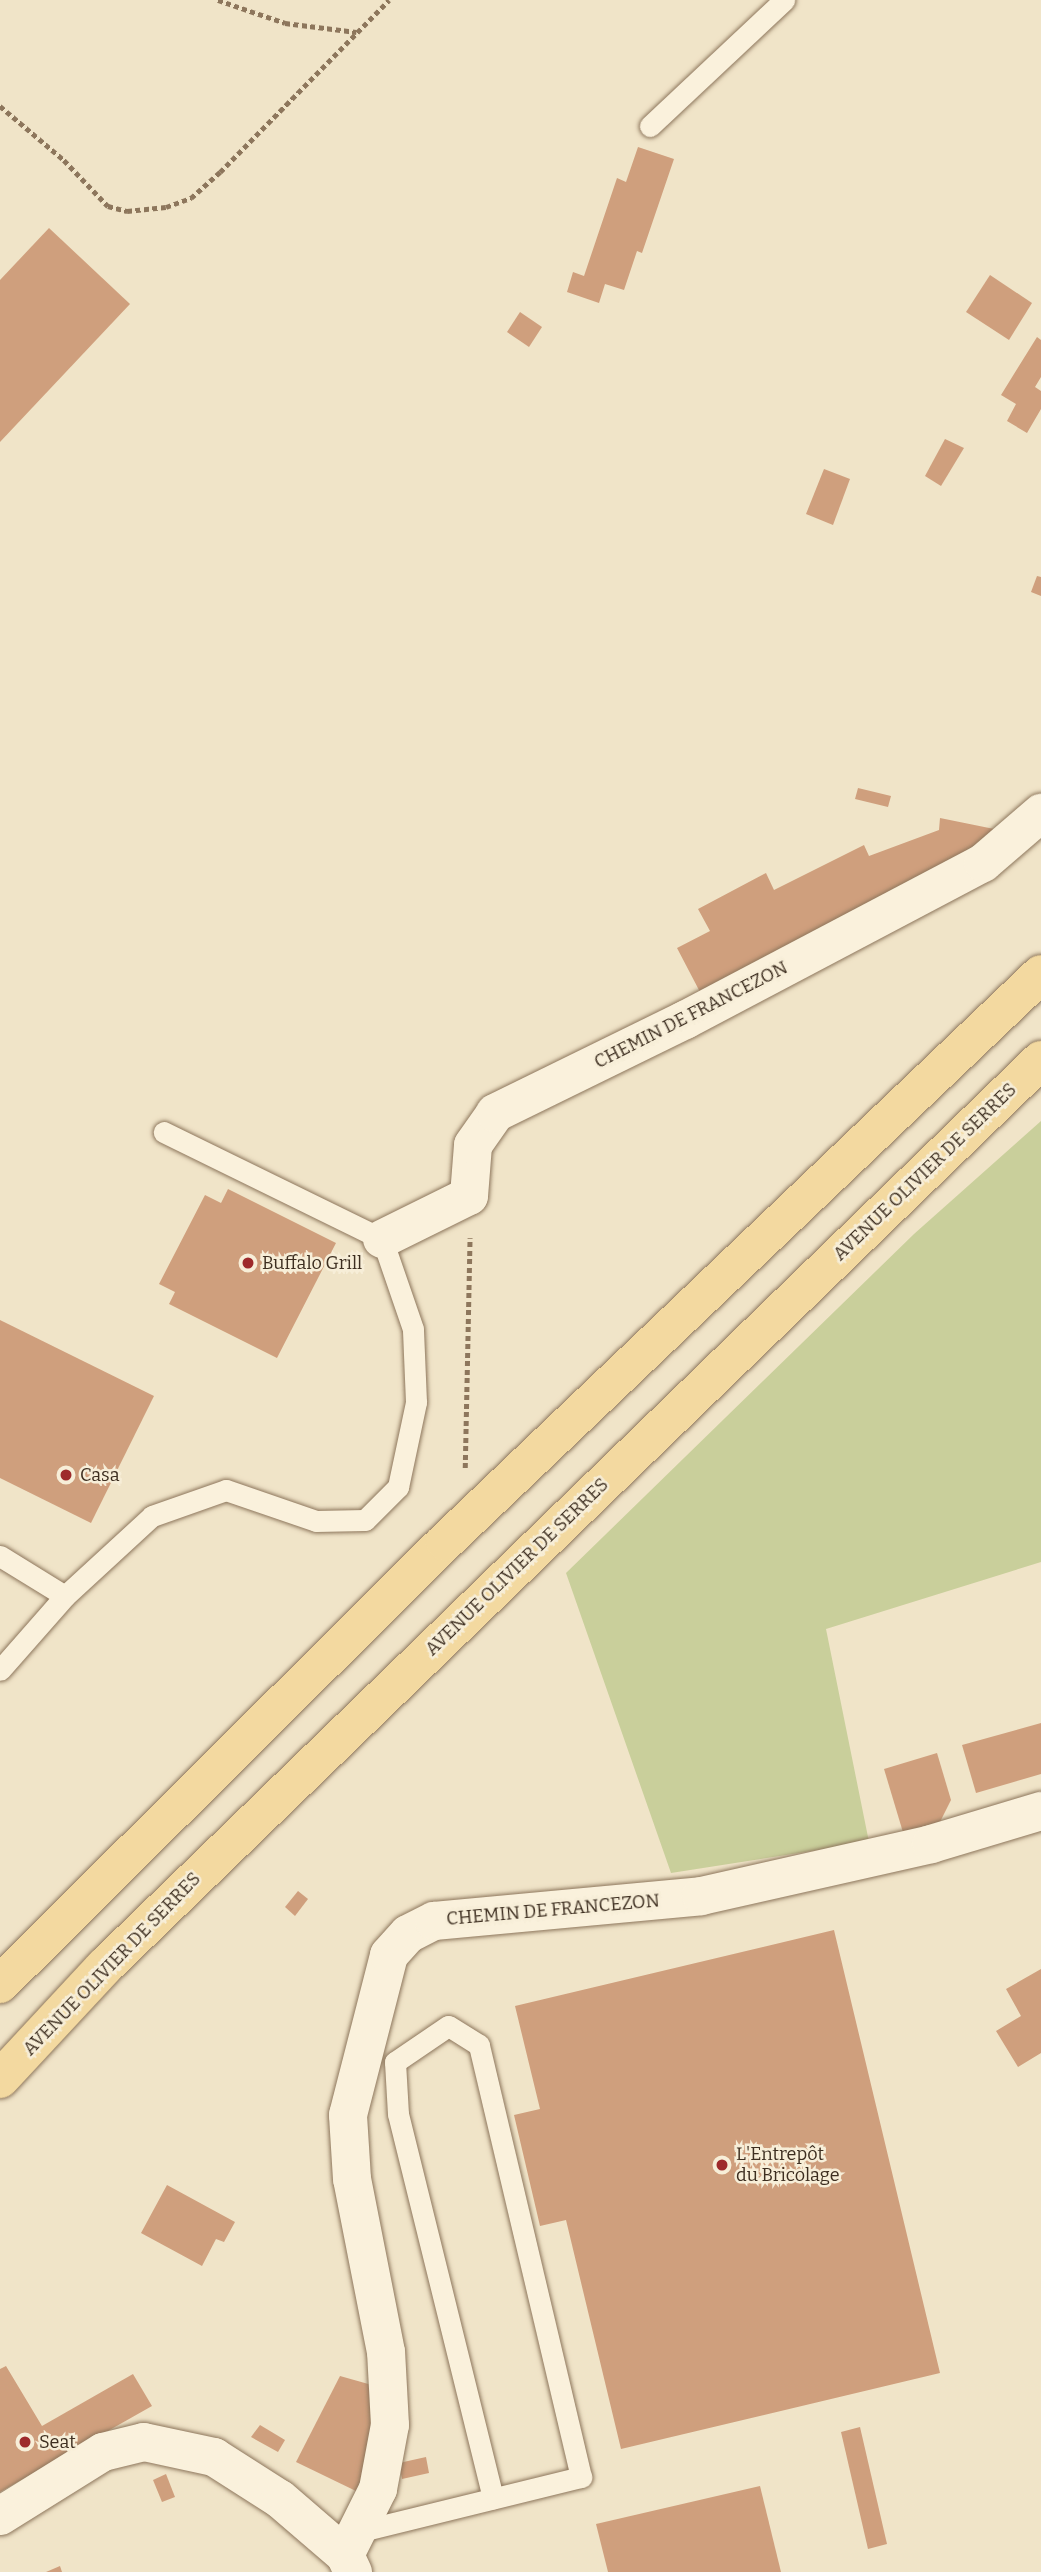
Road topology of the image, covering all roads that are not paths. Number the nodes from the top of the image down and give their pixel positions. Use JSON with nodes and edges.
{"nodes":[{"id":1,"x":784,"y":0,"type":"edge"},
{"id":2,"x":650,"y":126,"type":"dead end"},
{"id":3,"x":1041,"y":813,"type":"edge"},
{"id":4,"x":1041,"y":974,"type":"edge"},
{"id":5,"x":1041,"y":1060,"type":"edge"},
{"id":6,"x":164,"y":1132,"type":"dead end"},
{"id":7,"x":382,"y":1240,"type":"junction"},
{"id":8,"x":0,"y":1556,"type":"edge"},
{"id":9,"x":65,"y":1596,"type":"junction"},
{"id":10,"x":0,"y":1670,"type":"edge"},
{"id":11,"x":1041,"y":1811,"type":"edge"},
{"id":12,"x":0,"y":1984,"type":"edge"},
{"id":13,"x":0,"y":2079,"type":"edge"},
{"id":14,"x":493,"y":2498,"type":"junction"},
{"id":15,"x":0,"y":2516,"type":"edge"},
{"id":16,"x":345,"y":2558,"type":"edge"}],
"edges":[{"from":1,"to":2,"type":"lane"},
{"from":3,"to":7,"type":"street","name":"CHEMIN DE FRANCEZON"},
{"from":4,"to":12,"type":"main road"},
{"from":5,"to":13,"type":"main road","name":"AVENUE OLIVIER DE SERRES"},
{"from":6,"to":7,"type":"lane"},
{"from":7,"to":9,"type":"lane"},
{"from":8,"to":9,"type":"lane"},
{"from":9,"to":10,"type":"lane"},
{"from":11,"to":16,"type":"street","name":"CHEMIN DE FRANCEZON"},
{"from":14,"to":14,"type":"lane"},
{"from":14,"to":16,"type":"lane"},
{"from":15,"to":16,"type":"street"}]}
